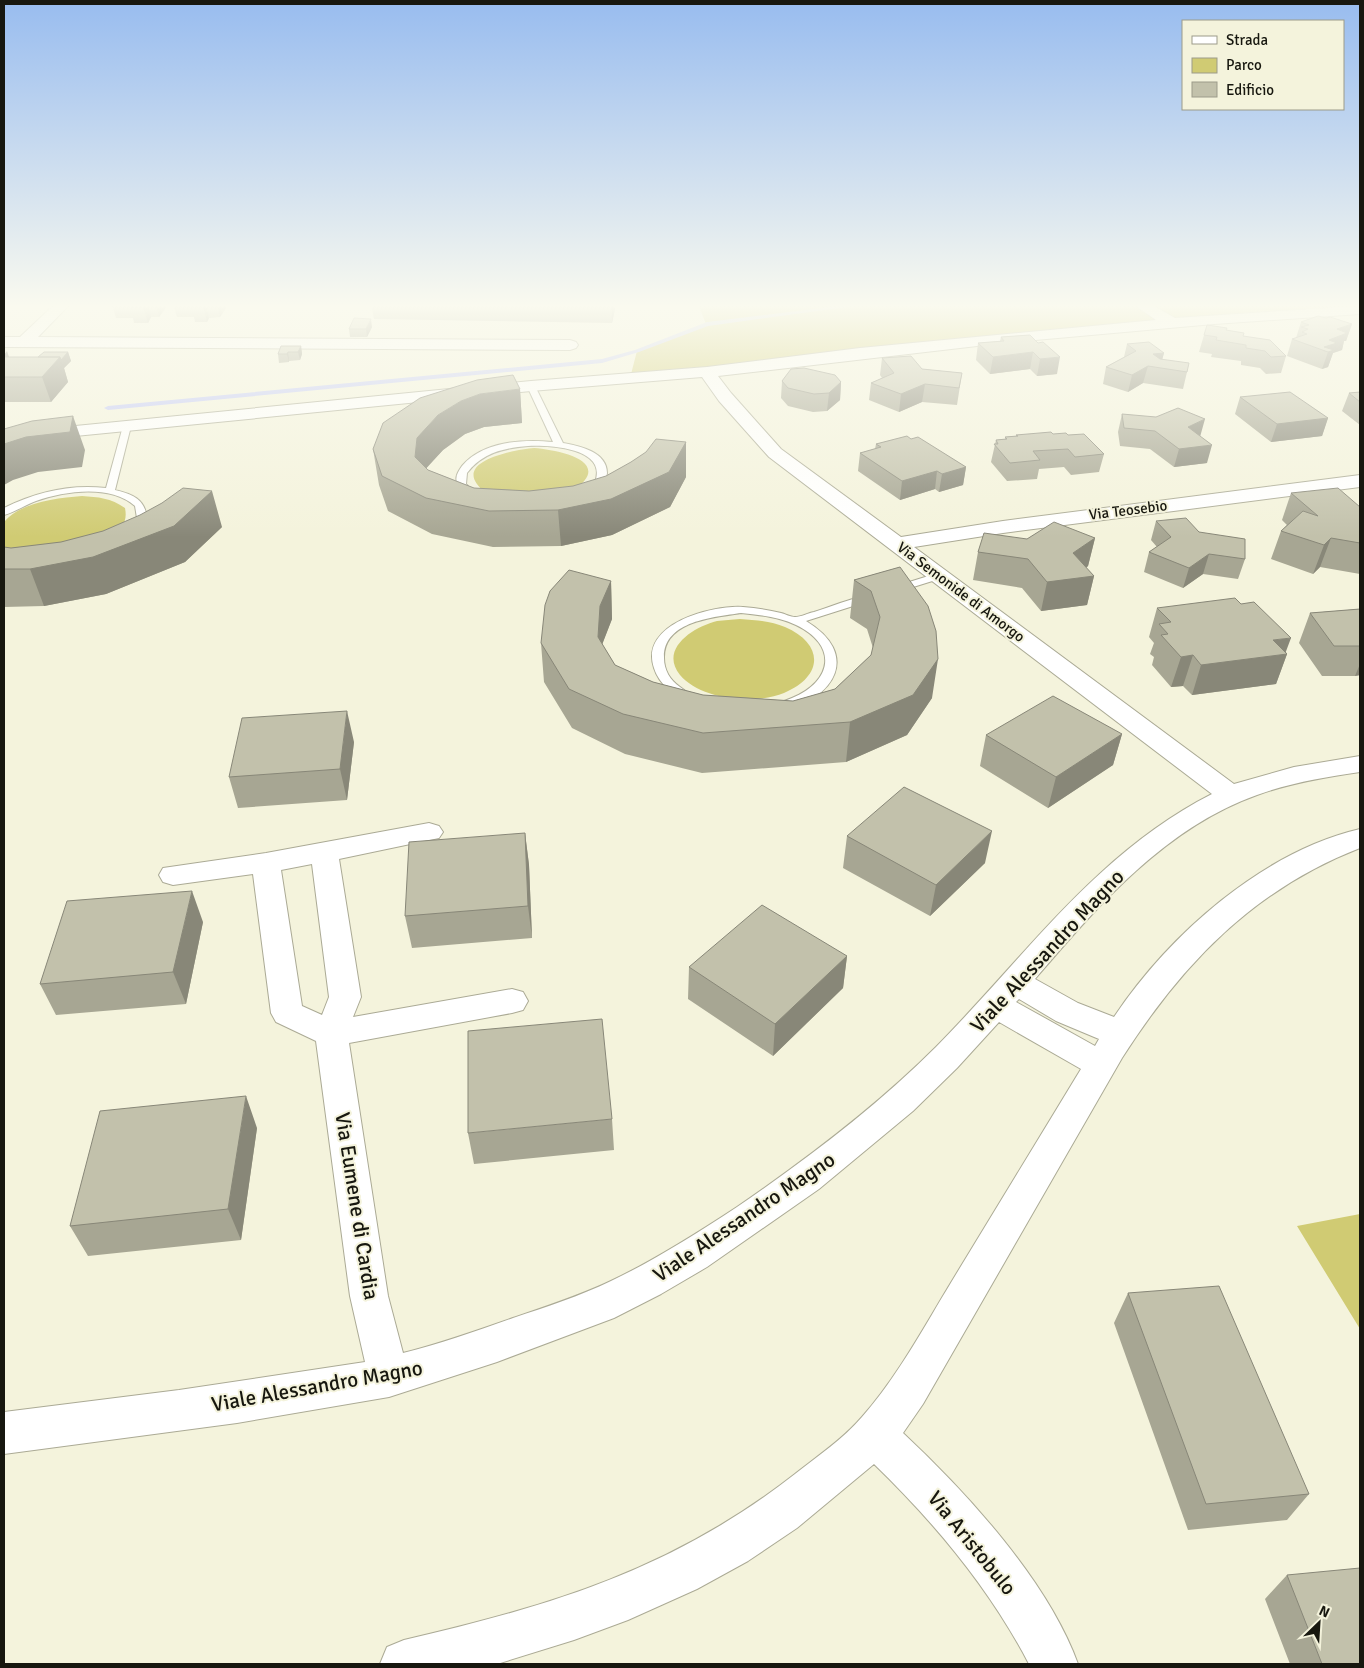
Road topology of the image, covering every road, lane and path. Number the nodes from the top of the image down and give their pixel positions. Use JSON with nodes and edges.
{"nodes":[{"id":1,"x":583,"y":382,"type":"edge"},
{"id":2,"x":714,"y":382,"type":"edge"},
{"id":3,"x":531,"y":386,"type":"junction"},
{"id":4,"x":127,"y":426,"type":"junction"},
{"id":5,"x":4,"y":438,"type":"edge"},
{"id":6,"x":559,"y":444,"type":"junction"},
{"id":7,"x":1360,"y":481,"type":"edge"},
{"id":8,"x":110,"y":491,"type":"junction"},
{"id":9,"x":4,"y":512,"type":"edge"},
{"id":10,"x":129,"y":534,"type":"edge"},
{"id":11,"x":897,"y":544,"type":"junction"},
{"id":12,"x":938,"y":576,"type":"junction"},
{"id":13,"x":795,"y":621,"type":"junction"},
{"id":14,"x":1360,"y":764,"type":"edge"},
{"id":15,"x":1231,"y":795,"type":"junction"},
{"id":16,"x":429,"y":832,"type":"dead end"},
{"id":17,"x":1360,"y":838,"type":"edge"},
{"id":18,"x":324,"y":852,"type":"junction"},
{"id":19,"x":266,"y":863,"type":"junction"},
{"id":20,"x":173,"y":875,"type":"dead end"},
{"id":21,"x":1005,"y":994,"type":"junction"},
{"id":22,"x":512,"y":1001,"type":"dead end"},
{"id":23,"x":331,"y":1034,"type":"junction"},
{"id":24,"x":1110,"y":1049,"type":"junction"},
{"id":25,"x":390,"y":1377,"type":"junction"},
{"id":26,"x":874,"y":1435,"type":"junction"},
{"id":27,"x":7,"y":1436,"type":"edge"},
{"id":28,"x":404,"y":1664,"type":"edge"},
{"id":29,"x":1054,"y":1664,"type":"edge"}],
"edges":[{"from":1,"to":3,"type":"street"},
{"from":2,"to":11,"type":"street","name":"Via Semonide di Amorgo"},
{"from":3,"to":4,"type":"street"},
{"from":3,"to":6,"type":"lane"},
{"from":4,"to":5,"type":"street"},
{"from":4,"to":8,"type":"lane"},
{"from":6,"to":6,"type":"lane"},
{"from":7,"to":11,"type":"street","name":"Via Teosebio"},
{"from":8,"to":9,"type":"lane"},
{"from":8,"to":10,"type":"lane"},
{"from":11,"to":12,"type":"street","name":"Via Semonide di Amorgo"},
{"from":12,"to":13,"type":"lane"},
{"from":12,"to":15,"type":"street","name":"Via Semonide di Amorgo"},
{"from":13,"to":13,"type":"lane"},
{"from":14,"to":15,"type":"street","name":"Viale Alessandro Magno"},
{"from":15,"to":21,"type":"street","name":"Viale Alessandro Magno"},
{"from":16,"to":18,"type":"street"},
{"from":17,"to":24,"type":"street"},
{"from":18,"to":19,"type":"street"},
{"from":18,"to":23,"type":"street","name":"Via Eumene di Cardia"},
{"from":19,"to":20,"type":"street"},
{"from":19,"to":23,"type":"street"},
{"from":21,"to":24,"type":"street"},
{"from":21,"to":25,"type":"street","name":"Viale Alessandro Magno"},
{"from":22,"to":23,"type":"street"},
{"from":23,"to":25,"type":"street","name":"Via Eumene di Cardia"},
{"from":24,"to":26,"type":"street"},
{"from":25,"to":27,"type":"street","name":"Viale Alessandro Magno"},
{"from":26,"to":28,"type":"street"},
{"from":26,"to":29,"type":"street","name":"Via Aristobulo"}]}
